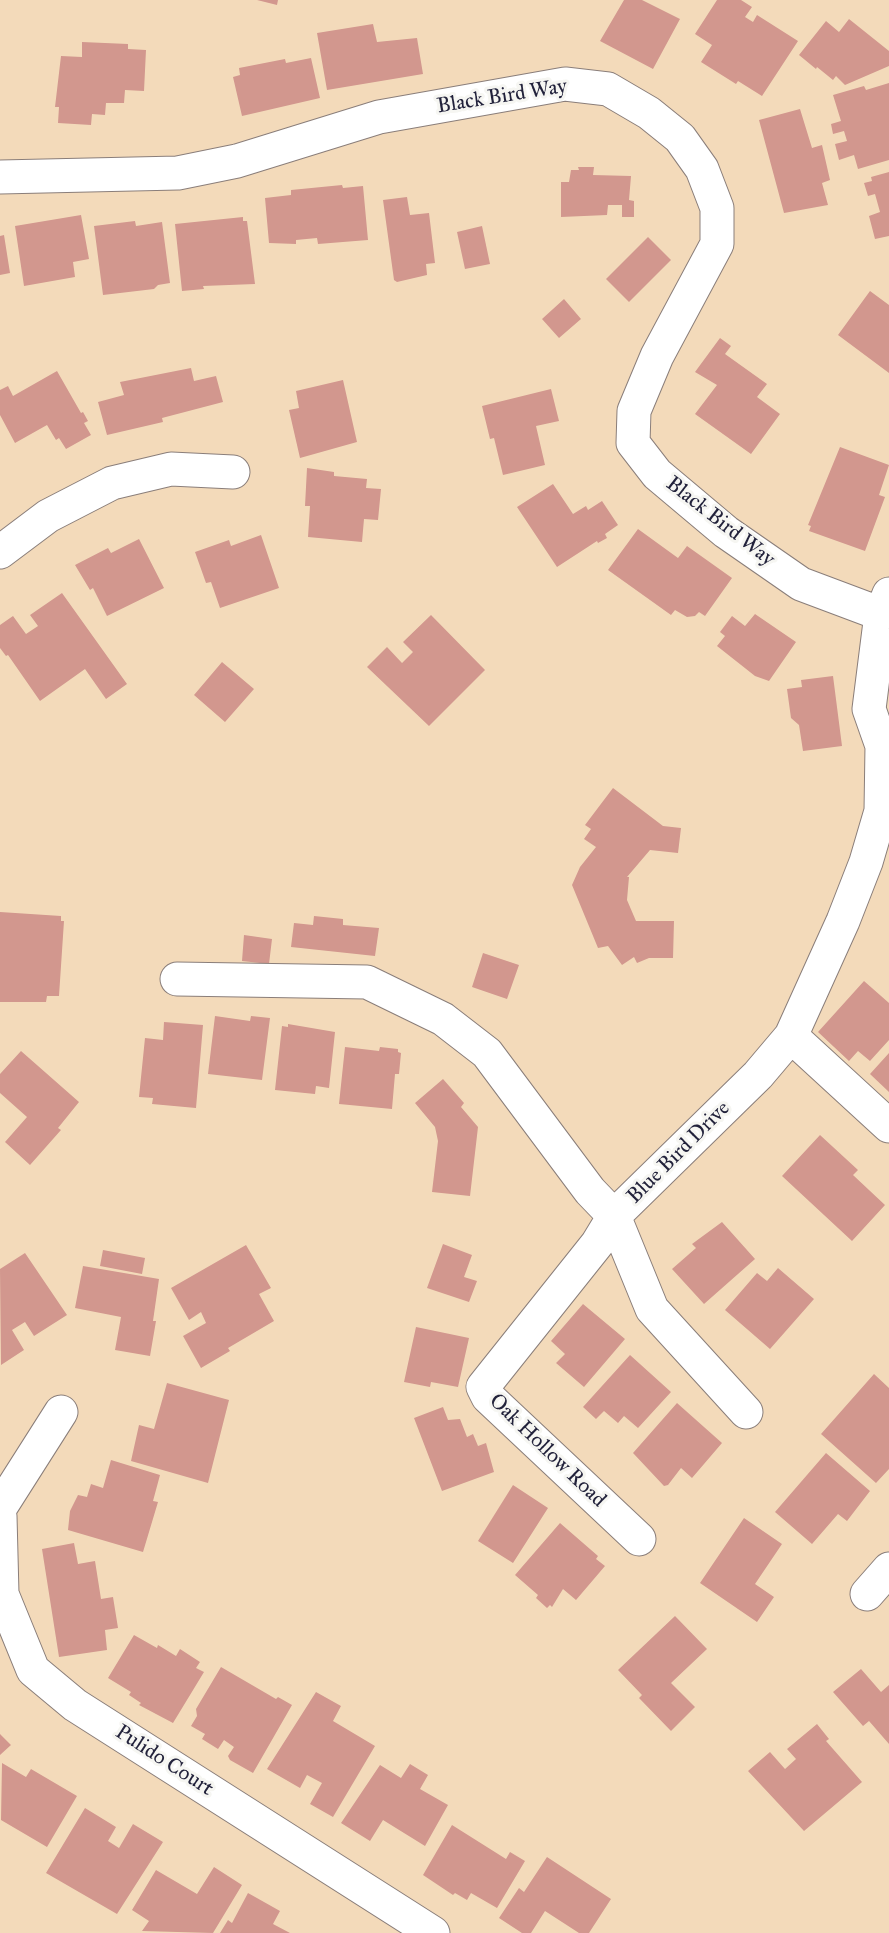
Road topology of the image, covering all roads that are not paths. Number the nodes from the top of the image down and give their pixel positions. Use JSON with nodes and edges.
{"nodes":[{"id":1,"x":0,"y":177,"type":"edge"},
{"id":2,"x":233,"y":472,"type":"dead end"},
{"id":3,"x":0,"y":552,"type":"edge"},
{"id":4,"x":885,"y":604,"type":"edge"},
{"id":5,"x":177,"y":979,"type":"dead end"},
{"id":6,"x":791,"y":1036,"type":"junction"},
{"id":7,"x":889,"y":1126,"type":"edge"},
{"id":8,"x":614,"y":1216,"type":"junction"},
{"id":9,"x":61,"y":1412,"type":"dead end"},
{"id":10,"x":746,"y":1412,"type":"dead end"},
{"id":11,"x":0,"y":1508,"type":"edge"},
{"id":12,"x":0,"y":1516,"type":"edge"},
{"id":13,"x":639,"y":1539,"type":"dead end"},
{"id":14,"x":889,"y":1569,"type":"edge"},
{"id":15,"x":867,"y":1594,"type":"dead end"},
{"id":16,"x":434,"y":1933,"type":"edge"}],
"edges":[{"from":1,"to":4,"type":"street","name":"Black Bird Way"},
{"from":2,"to":3,"type":"street"},
{"from":4,"to":6,"type":"street","name":"Blue Bird Drive"},
{"from":5,"to":8,"type":"street","name":"Blue Bird Drive"},
{"from":6,"to":7,"type":"street"},
{"from":6,"to":8,"type":"street","name":"Blue Bird Drive"},
{"from":8,"to":10,"type":"street"},
{"from":8,"to":13,"type":"street","name":"Oak Hollow Road"},
{"from":9,"to":11,"type":"street"},
{"from":12,"to":16,"type":"street","name":"Pulido Court"},
{"from":14,"to":15,"type":"street"}]}
